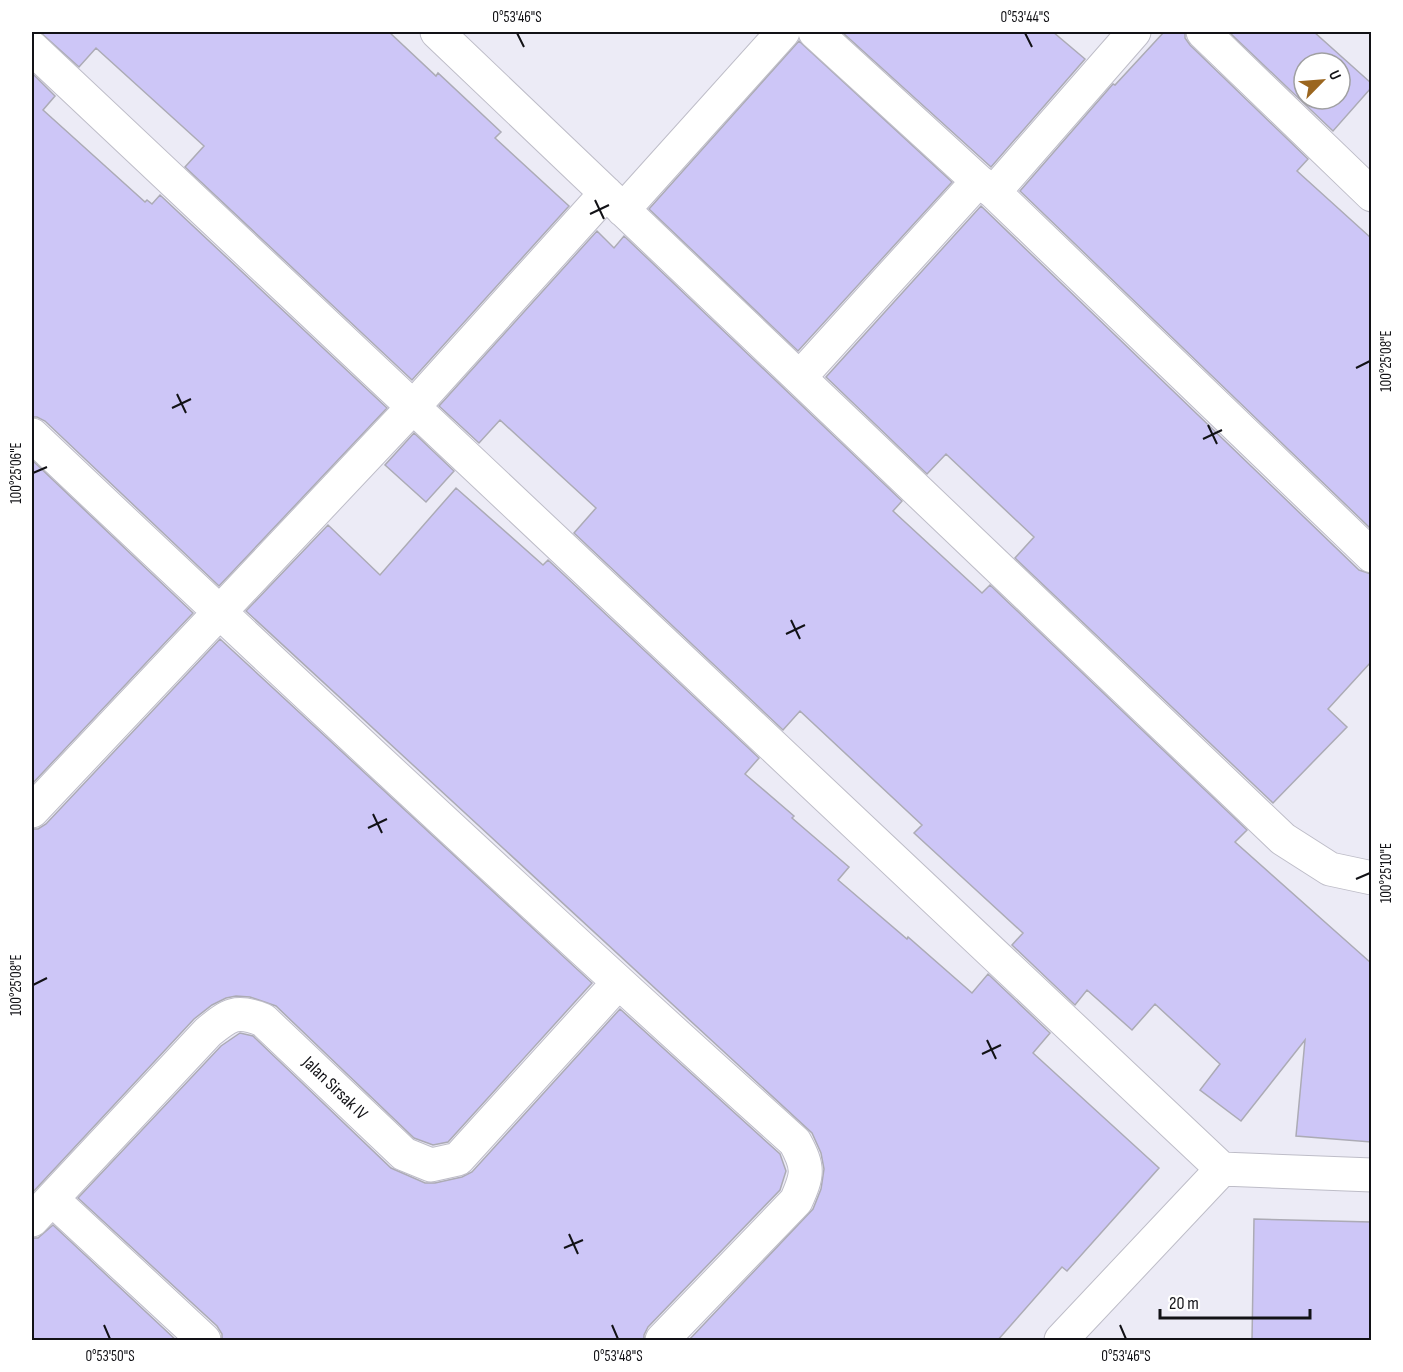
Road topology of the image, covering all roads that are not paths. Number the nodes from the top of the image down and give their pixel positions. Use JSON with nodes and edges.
{"nodes":[{"id":1,"x":437,"y":32,"type":"edge"},
{"id":2,"x":783,"y":32,"type":"edge"},
{"id":3,"x":815,"y":32,"type":"edge"},
{"id":4,"x":1134,"y":32,"type":"edge"},
{"id":5,"x":1203,"y":32,"type":"edge"},
{"id":6,"x":32,"y":48,"type":"edge"},
{"id":7,"x":986,"y":186,"type":"junction"},
{"id":8,"x":1371,"y":195,"type":"edge"},
{"id":9,"x":614,"y":201,"type":"junction"},
{"id":10,"x":800,"y":377,"type":"junction"},
{"id":11,"x":414,"y":406,"type":"junction"},
{"id":12,"x":32,"y":435,"type":"edge"},
{"id":13,"x":1371,"y":556,"type":"edge"},
{"id":14,"x":220,"y":613,"type":"junction"},
{"id":15,"x":32,"y":812,"type":"edge"},
{"id":16,"x":1371,"y":878,"type":"edge"},
{"id":17,"x":618,"y":983,"type":"junction"},
{"id":18,"x":1222,"y":1169,"type":"junction"},
{"id":19,"x":1371,"y":1175,"type":"edge"},
{"id":20,"x":42,"y":1209,"type":"edge"},
{"id":21,"x":204,"y":1341,"type":"edge"},
{"id":22,"x":662,"y":1341,"type":"edge"},
{"id":23,"x":1061,"y":1341,"type":"edge"}],
"edges":[{"from":1,"to":9,"type":"street"},
{"from":2,"to":9,"type":"street"},
{"from":3,"to":7,"type":"street"},
{"from":4,"to":7,"type":"street"},
{"from":5,"to":8,"type":"street"},
{"from":6,"to":11,"type":"street"},
{"from":7,"to":10,"type":"street"},
{"from":7,"to":13,"type":"street"},
{"from":9,"to":10,"type":"street"},
{"from":9,"to":11,"type":"street"},
{"from":10,"to":16,"type":"street"},
{"from":11,"to":14,"type":"street"},
{"from":11,"to":18,"type":"street"},
{"from":12,"to":14,"type":"street"},
{"from":14,"to":15,"type":"street"},
{"from":14,"to":17,"type":"street"},
{"from":17,"to":20,"type":"street","name":"Jalan Sirsak IV"},
{"from":17,"to":22,"type":"street"},
{"from":18,"to":19,"type":"street"},
{"from":18,"to":23,"type":"street"},
{"from":20,"to":21,"type":"street"}]}
